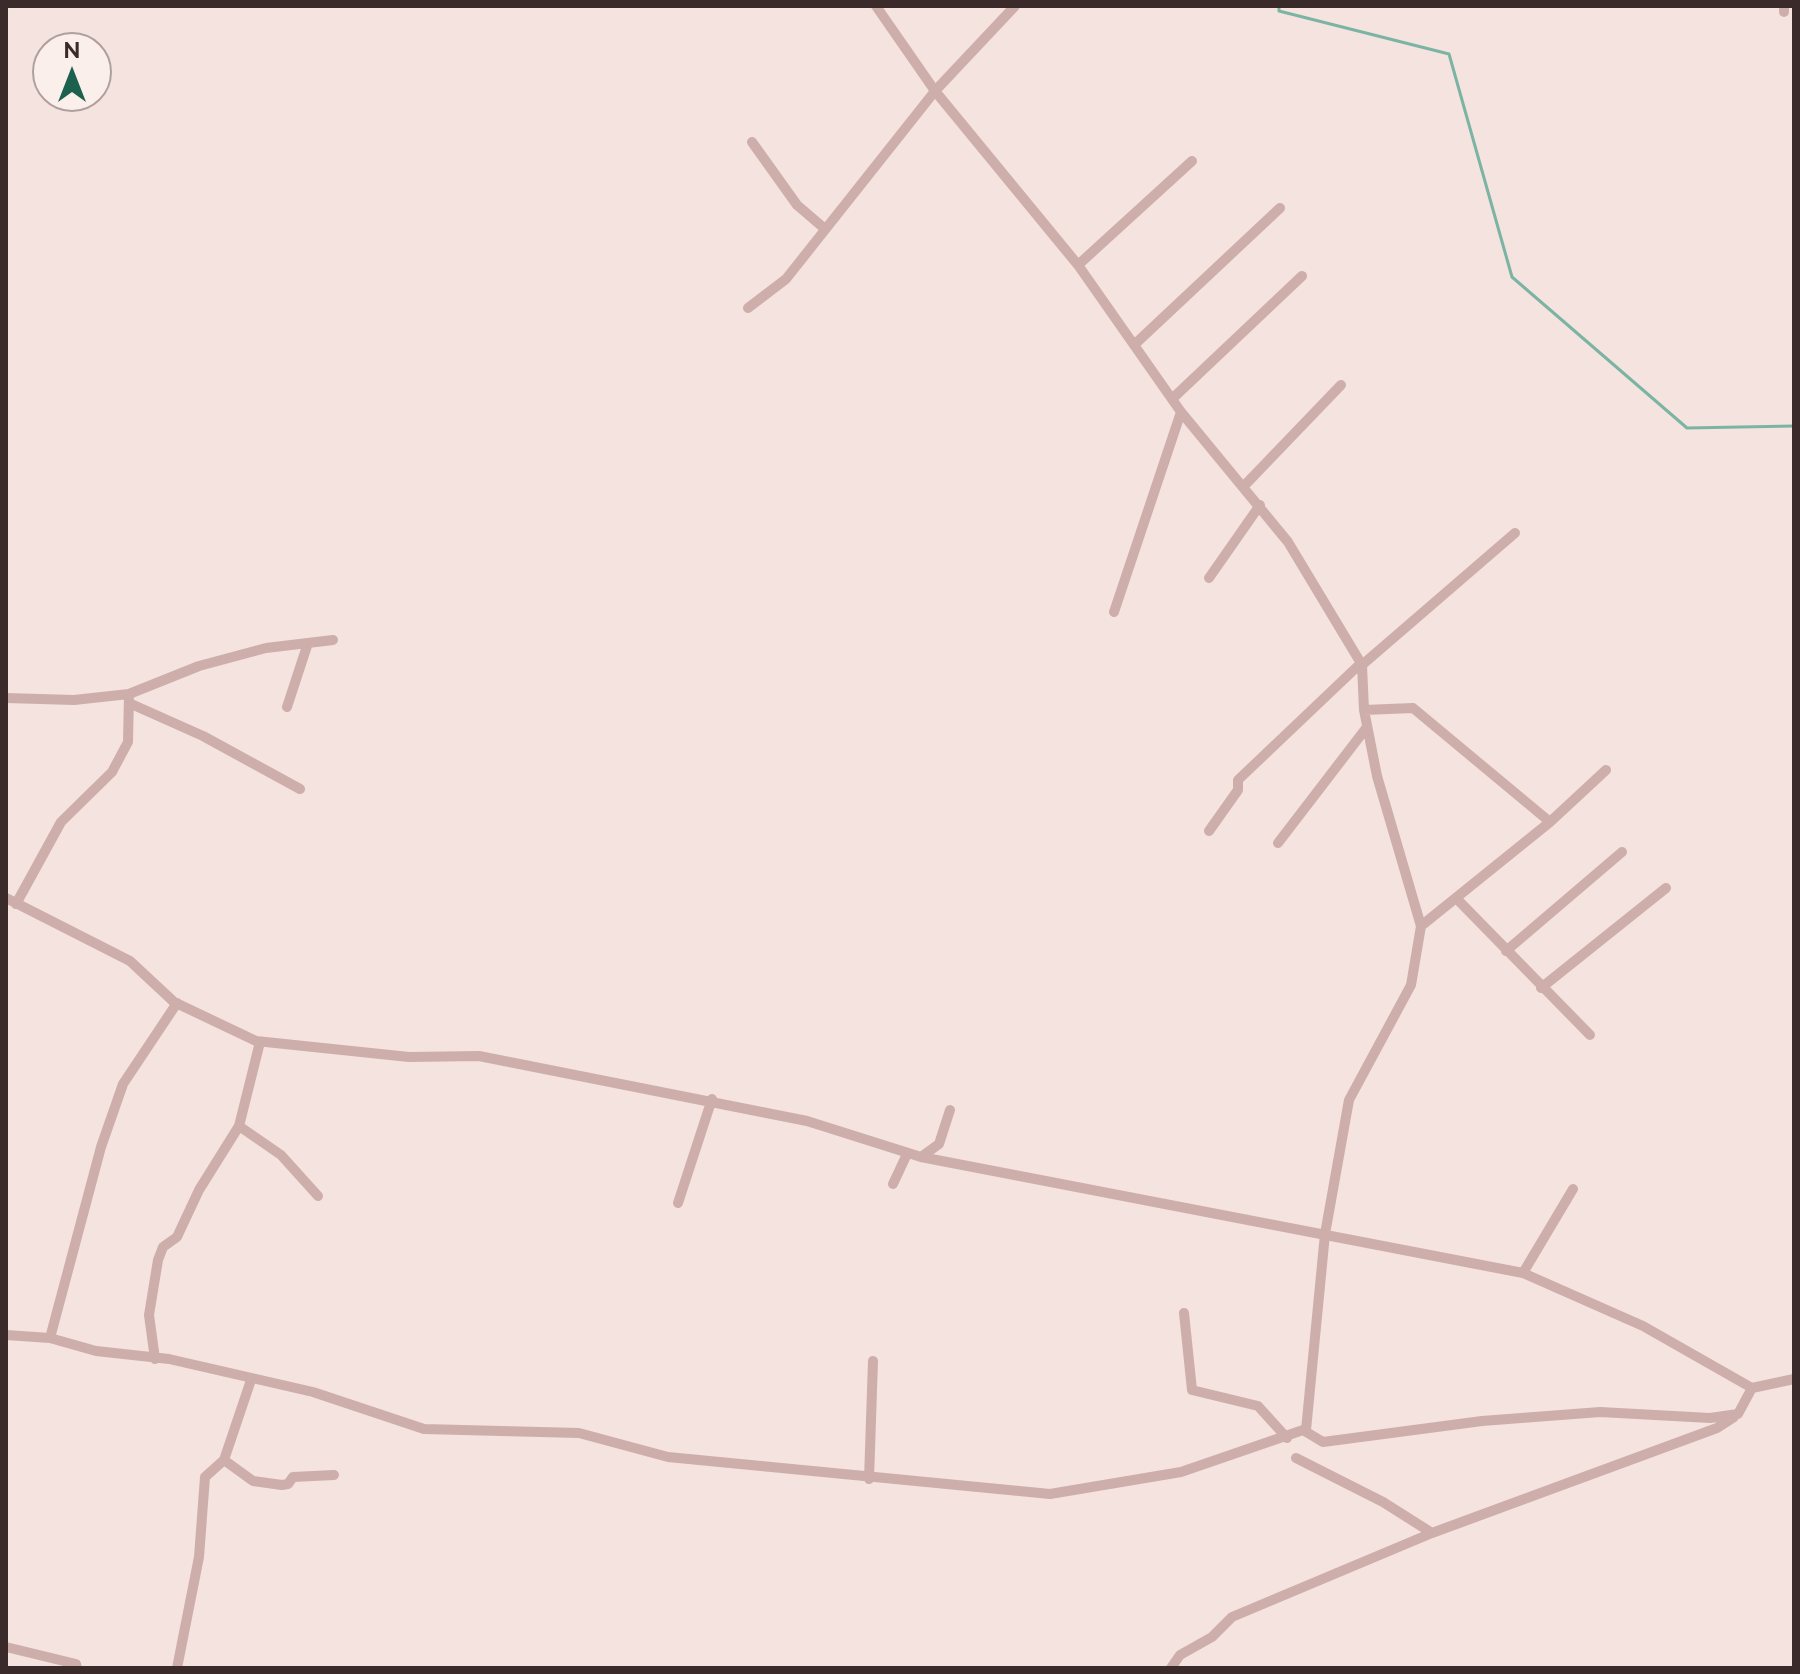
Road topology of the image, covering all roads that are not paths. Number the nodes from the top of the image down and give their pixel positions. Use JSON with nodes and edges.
{"nodes":[{"id":1,"x":876,"y":6,"type":"edge"},
{"id":2,"x":1015,"y":6,"type":"edge"},
{"id":3,"x":935,"y":91,"type":"junction"},
{"id":4,"x":752,"y":142,"type":"dead end"},
{"id":5,"x":1192,"y":161,"type":"dead end"},
{"id":6,"x":1280,"y":208,"type":"dead end"},
{"id":7,"x":825,"y":229,"type":"junction"},
{"id":8,"x":1078,"y":265,"type":"junction"},
{"id":9,"x":1302,"y":276,"type":"dead end"},
{"id":10,"x":748,"y":308,"type":"dead end"},
{"id":11,"x":1134,"y":345,"type":"junction"},
{"id":12,"x":1341,"y":385,"type":"dead end"},
{"id":13,"x":1172,"y":399,"type":"junction"},
{"id":14,"x":1181,"y":412,"type":"junction"},
{"id":15,"x":1244,"y":486,"type":"junction"},
{"id":16,"x":1260,"y":505,"type":"junction"},
{"id":17,"x":1515,"y":533,"type":"dead end"},
{"id":18,"x":1209,"y":578,"type":"dead end"},
{"id":19,"x":1114,"y":612,"type":"dead end"},
{"id":20,"x":333,"y":640,"type":"dead end"},
{"id":21,"x":307,"y":646,"type":"junction"},
{"id":22,"x":1361,"y":664,"type":"junction"},
{"id":23,"x":6,"y":698,"type":"edge"},
{"id":24,"x":129,"y":699,"type":"junction"},
{"id":25,"x":287,"y":707,"type":"dead end"},
{"id":26,"x":1364,"y":710,"type":"junction"},
{"id":27,"x":1367,"y":727,"type":"junction"},
{"id":28,"x":1606,"y":770,"type":"dead end"},
{"id":29,"x":300,"y":789,"type":"dead end"},
{"id":30,"x":1550,"y":822,"type":"junction"},
{"id":31,"x":1209,"y":831,"type":"dead end"},
{"id":32,"x":1278,"y":843,"type":"dead end"},
{"id":33,"x":1622,"y":852,"type":"dead end"},
{"id":34,"x":1666,"y":888,"type":"dead end"},
{"id":35,"x":1456,"y":898,"type":"junction"},
{"id":36,"x":11,"y":901,"type":"edge"},
{"id":37,"x":1421,"y":926,"type":"junction"},
{"id":38,"x":1506,"y":951,"type":"junction"},
{"id":39,"x":1541,"y":988,"type":"junction"},
{"id":40,"x":177,"y":1003,"type":"junction"},
{"id":41,"x":1590,"y":1035,"type":"dead end"},
{"id":42,"x":260,"y":1042,"type":"junction"},
{"id":43,"x":712,"y":1099,"type":"junction"},
{"id":44,"x":950,"y":1110,"type":"dead end"},
{"id":45,"x":239,"y":1126,"type":"junction"},
{"id":46,"x":907,"y":1154,"type":"junction"},
{"id":47,"x":921,"y":1157,"type":"junction"},
{"id":48,"x":893,"y":1184,"type":"dead end"},
{"id":49,"x":1573,"y":1189,"type":"dead end"},
{"id":50,"x":318,"y":1196,"type":"dead end"},
{"id":51,"x":678,"y":1203,"type":"dead end"},
{"id":52,"x":1325,"y":1234,"type":"junction"},
{"id":53,"x":1523,"y":1273,"type":"junction"},
{"id":54,"x":1184,"y":1313,"type":"dead end"},
{"id":55,"x":6,"y":1335,"type":"edge"},
{"id":56,"x":50,"y":1338,"type":"junction"},
{"id":57,"x":155,"y":1359,"type":"junction"},
{"id":58,"x":873,"y":1361,"type":"dead end"},
{"id":59,"x":1794,"y":1379,"type":"edge"},
{"id":60,"x":251,"y":1380,"type":"junction"},
{"id":61,"x":1752,"y":1388,"type":"junction"},
{"id":62,"x":1738,"y":1414,"type":"junction"},
{"id":63,"x":1306,"y":1430,"type":"junction"},
{"id":64,"x":1287,"y":1438,"type":"junction"},
{"id":65,"x":1296,"y":1458,"type":"dead end"},
{"id":66,"x":224,"y":1460,"type":"junction"},
{"id":67,"x":334,"y":1475,"type":"dead end"},
{"id":68,"x":869,"y":1479,"type":"junction"},
{"id":69,"x":1432,"y":1533,"type":"junction"},
{"id":70,"x":6,"y":1647,"type":"edge"},
{"id":71,"x":77,"y":1668,"type":"edge"},
{"id":72,"x":177,"y":1668,"type":"edge"},
{"id":73,"x":1171,"y":1668,"type":"edge"}],
"edges":[{"from":1,"to":3,"type":"street"},
{"from":2,"to":3,"type":"street"},
{"from":3,"to":7,"type":"street"},
{"from":3,"to":8,"type":"street"},
{"from":4,"to":7,"type":"street"},
{"from":5,"to":8,"type":"street"},
{"from":6,"to":11,"type":"street"},
{"from":7,"to":10,"type":"street"},
{"from":8,"to":11,"type":"street"},
{"from":9,"to":13,"type":"street"},
{"from":11,"to":13,"type":"street"},
{"from":12,"to":15,"type":"street"},
{"from":13,"to":14,"type":"street"},
{"from":14,"to":15,"type":"street"},
{"from":14,"to":19,"type":"street"},
{"from":15,"to":16,"type":"street"},
{"from":16,"to":18,"type":"street"},
{"from":16,"to":22,"type":"street"},
{"from":17,"to":22,"type":"street"},
{"from":20,"to":21,"type":"street"},
{"from":21,"to":24,"type":"street"},
{"from":21,"to":25,"type":"street"},
{"from":22,"to":26,"type":"street"},
{"from":22,"to":31,"type":"street"},
{"from":23,"to":24,"type":"street"},
{"from":24,"to":29,"type":"street"},
{"from":24,"to":36,"type":"street"},
{"from":26,"to":27,"type":"street"},
{"from":26,"to":30,"type":"street"},
{"from":27,"to":32,"type":"street"},
{"from":27,"to":37,"type":"street"},
{"from":28,"to":30,"type":"street"},
{"from":30,"to":35,"type":"street"},
{"from":33,"to":38,"type":"street"},
{"from":34,"to":39,"type":"street"},
{"from":35,"to":37,"type":"street"},
{"from":35,"to":38,"type":"street"},
{"from":36,"to":40,"type":"street"},
{"from":37,"to":52,"type":"street"},
{"from":38,"to":39,"type":"street"},
{"from":39,"to":41,"type":"street"},
{"from":40,"to":42,"type":"street"},
{"from":40,"to":56,"type":"street"},
{"from":42,"to":43,"type":"street"},
{"from":42,"to":45,"type":"street"},
{"from":43,"to":46,"type":"street"},
{"from":43,"to":51,"type":"street"},
{"from":44,"to":47,"type":"street"},
{"from":45,"to":50,"type":"street"},
{"from":45,"to":57,"type":"street"},
{"from":46,"to":47,"type":"street"},
{"from":46,"to":48,"type":"street"},
{"from":47,"to":52,"type":"street"},
{"from":49,"to":53,"type":"street"},
{"from":52,"to":53,"type":"street"},
{"from":52,"to":63,"type":"street"},
{"from":53,"to":61,"type":"street"},
{"from":54,"to":64,"type":"street"},
{"from":55,"to":56,"type":"street"},
{"from":56,"to":57,"type":"street"},
{"from":57,"to":60,"type":"street"},
{"from":58,"to":68,"type":"street"},
{"from":59,"to":61,"type":"street"},
{"from":60,"to":66,"type":"street"},
{"from":60,"to":68,"type":"street"},
{"from":61,"to":62,"type":"street"},
{"from":62,"to":63,"type":"street"},
{"from":62,"to":69,"type":"street"},
{"from":63,"to":64,"type":"street"},
{"from":64,"to":68,"type":"street"},
{"from":65,"to":69,"type":"street"},
{"from":66,"to":67,"type":"street"},
{"from":66,"to":72,"type":"street"},
{"from":69,"to":73,"type":"street"},
{"from":70,"to":71,"type":"street"}]}
